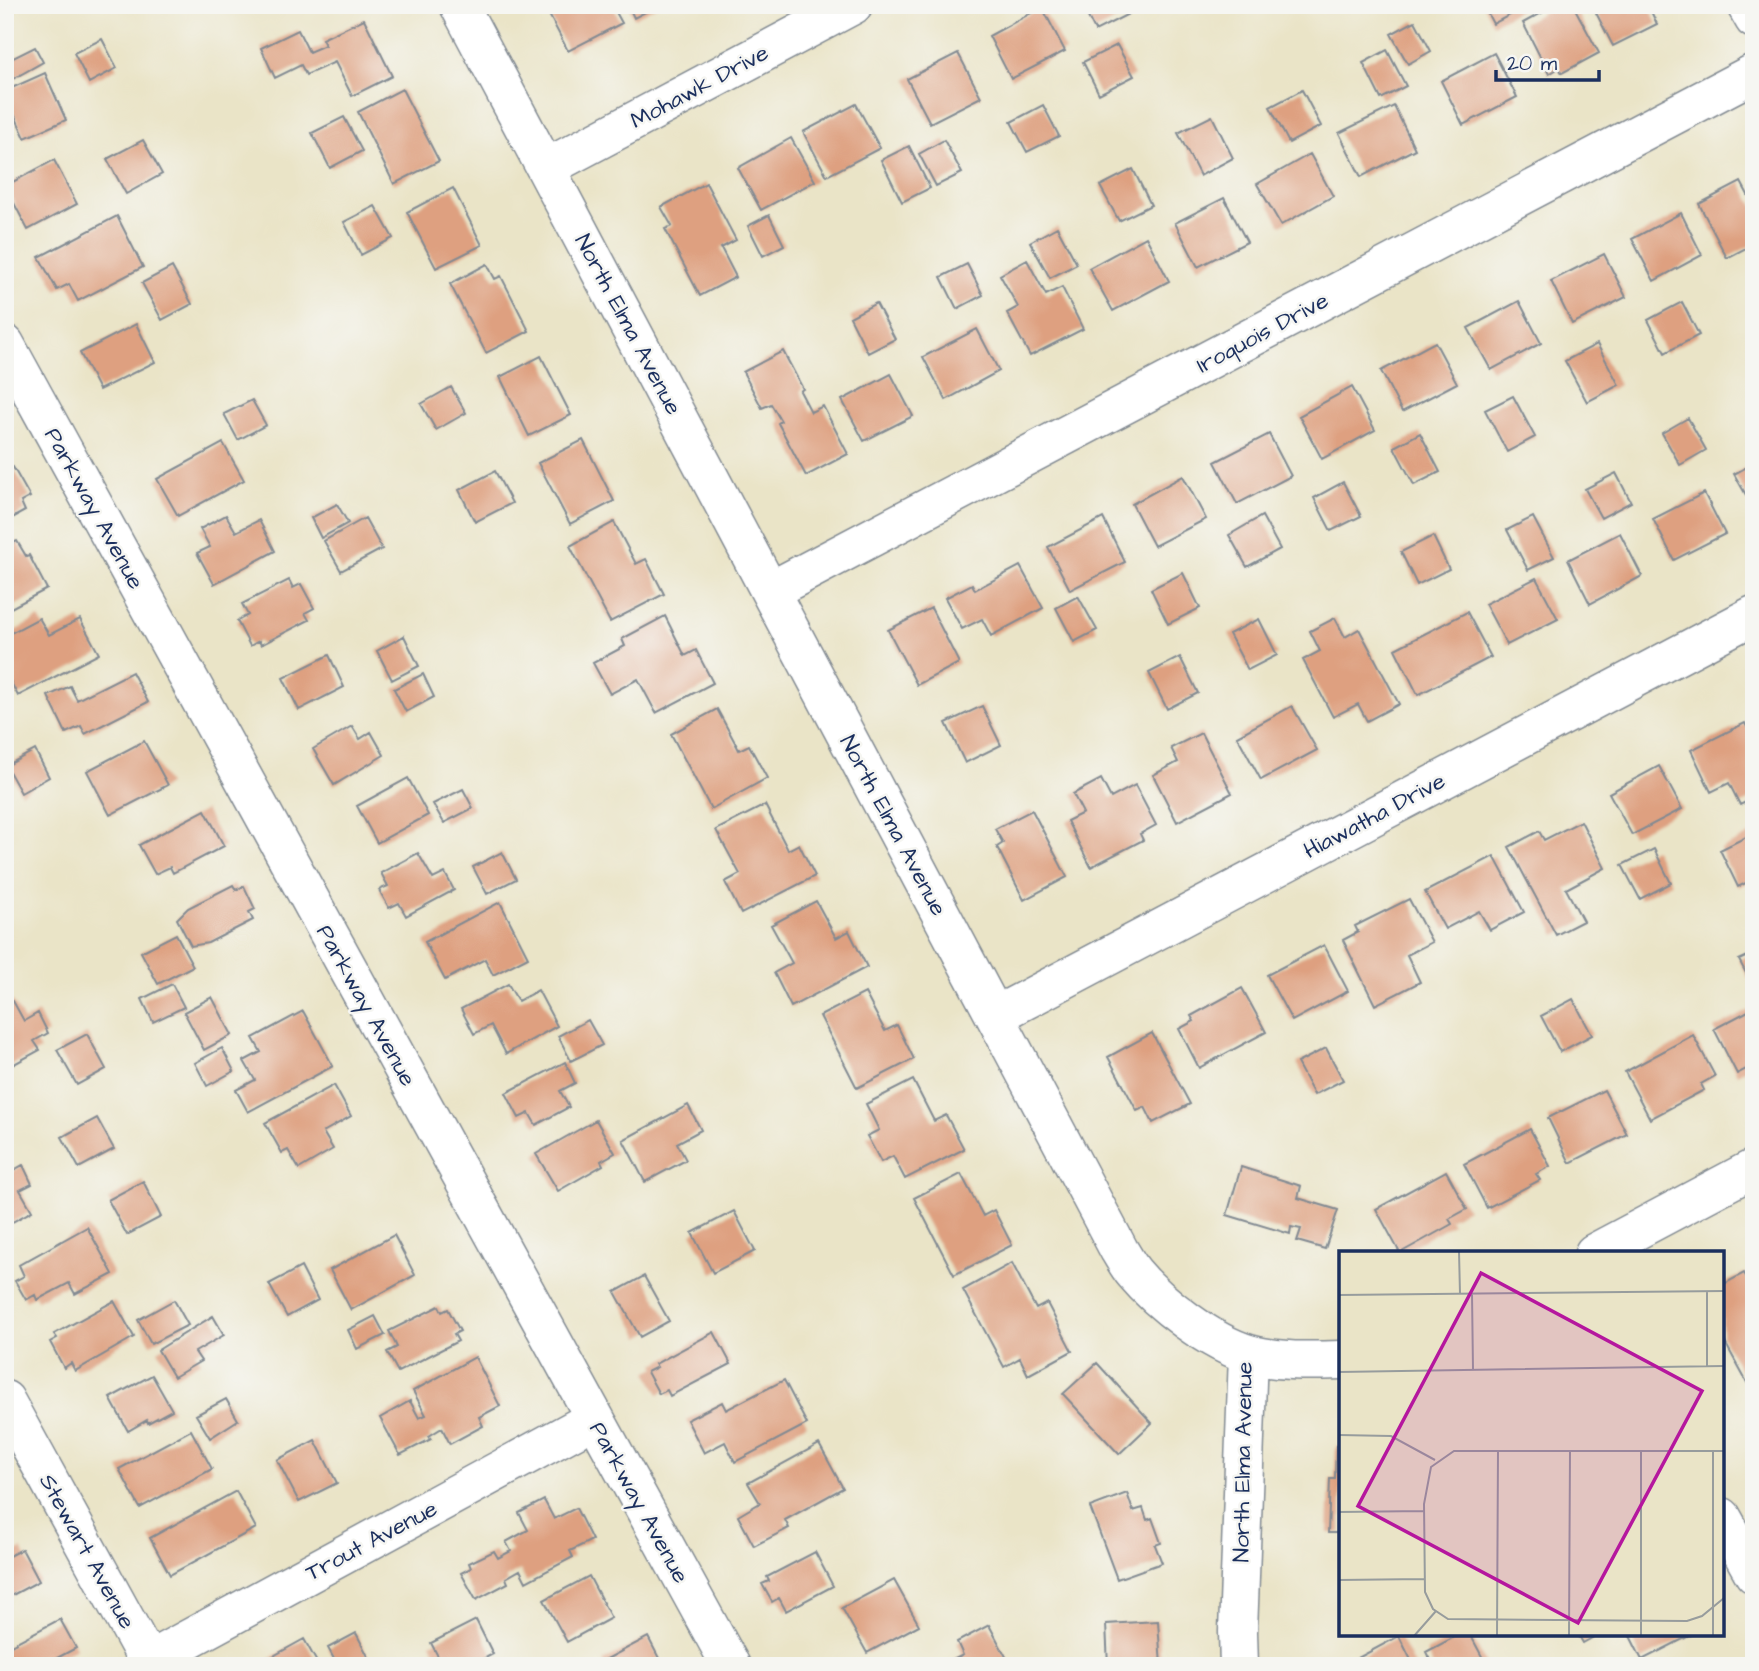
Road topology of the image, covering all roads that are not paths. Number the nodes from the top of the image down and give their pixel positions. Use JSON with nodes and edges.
{"nodes":[{"id":1,"x":459,"y":5,"type":"edge"},
{"id":2,"x":853,"y":5,"type":"edge"},
{"id":3,"x":1746,"y":5,"type":"edge"},
{"id":4,"x":1754,"y":19,"type":"edge"},
{"id":5,"x":1754,"y":73,"type":"edge"},
{"id":6,"x":545,"y":168,"type":"junction"},
{"id":7,"x":5,"y":344,"type":"edge"},
{"id":8,"x":770,"y":591,"type":"junction"},
{"id":9,"x":1754,"y":615,"type":"edge"},
{"id":10,"x":995,"y":1016,"type":"junction"},
{"id":11,"x":1754,"y":1168,"type":"edge"},
{"id":12,"x":1598,"y":1251,"type":"edge"},
{"id":13,"x":1248,"y":1354,"type":"junction"},
{"id":14,"x":1339,"y":1360,"type":"edge"},
{"id":15,"x":5,"y":1400,"type":"edge"},
{"id":16,"x":594,"y":1419,"type":"junction"},
{"id":17,"x":1724,"y":1521,"type":"edge"},
{"id":18,"x":1754,"y":1574,"type":"edge"},
{"id":19,"x":1238,"y":1649,"type":"edge"},
{"id":20,"x":150,"y":1664,"type":"edge"},
{"id":21,"x":731,"y":1666,"type":"edge"}],
"edges":[{"from":1,"to":6,"type":"street","name":"North Elma Avenue"},
{"from":2,"to":6,"type":"street","name":"Mohawk Drive"},
{"from":3,"to":4,"type":"street"},
{"from":5,"to":8,"type":"street","name":"Iroquois Drive"},
{"from":6,"to":8,"type":"street","name":"North Elma Avenue"},
{"from":7,"to":16,"type":"street","name":"Parkway Avenue"},
{"from":8,"to":10,"type":"street","name":"North Elma Avenue"},
{"from":9,"to":10,"type":"street","name":"Hiawatha Drive"},
{"from":10,"to":13,"type":"street","name":"North Elma Avenue"},
{"from":11,"to":12,"type":"street"},
{"from":13,"to":14,"type":"street"},
{"from":13,"to":19,"type":"street","name":"North Elma Avenue"},
{"from":15,"to":20,"type":"street","name":"Stewart Avenue"},
{"from":16,"to":20,"type":"street","name":"Trout Avenue"},
{"from":16,"to":21,"type":"street","name":"Parkway Avenue"},
{"from":17,"to":18,"type":"street"}]}
